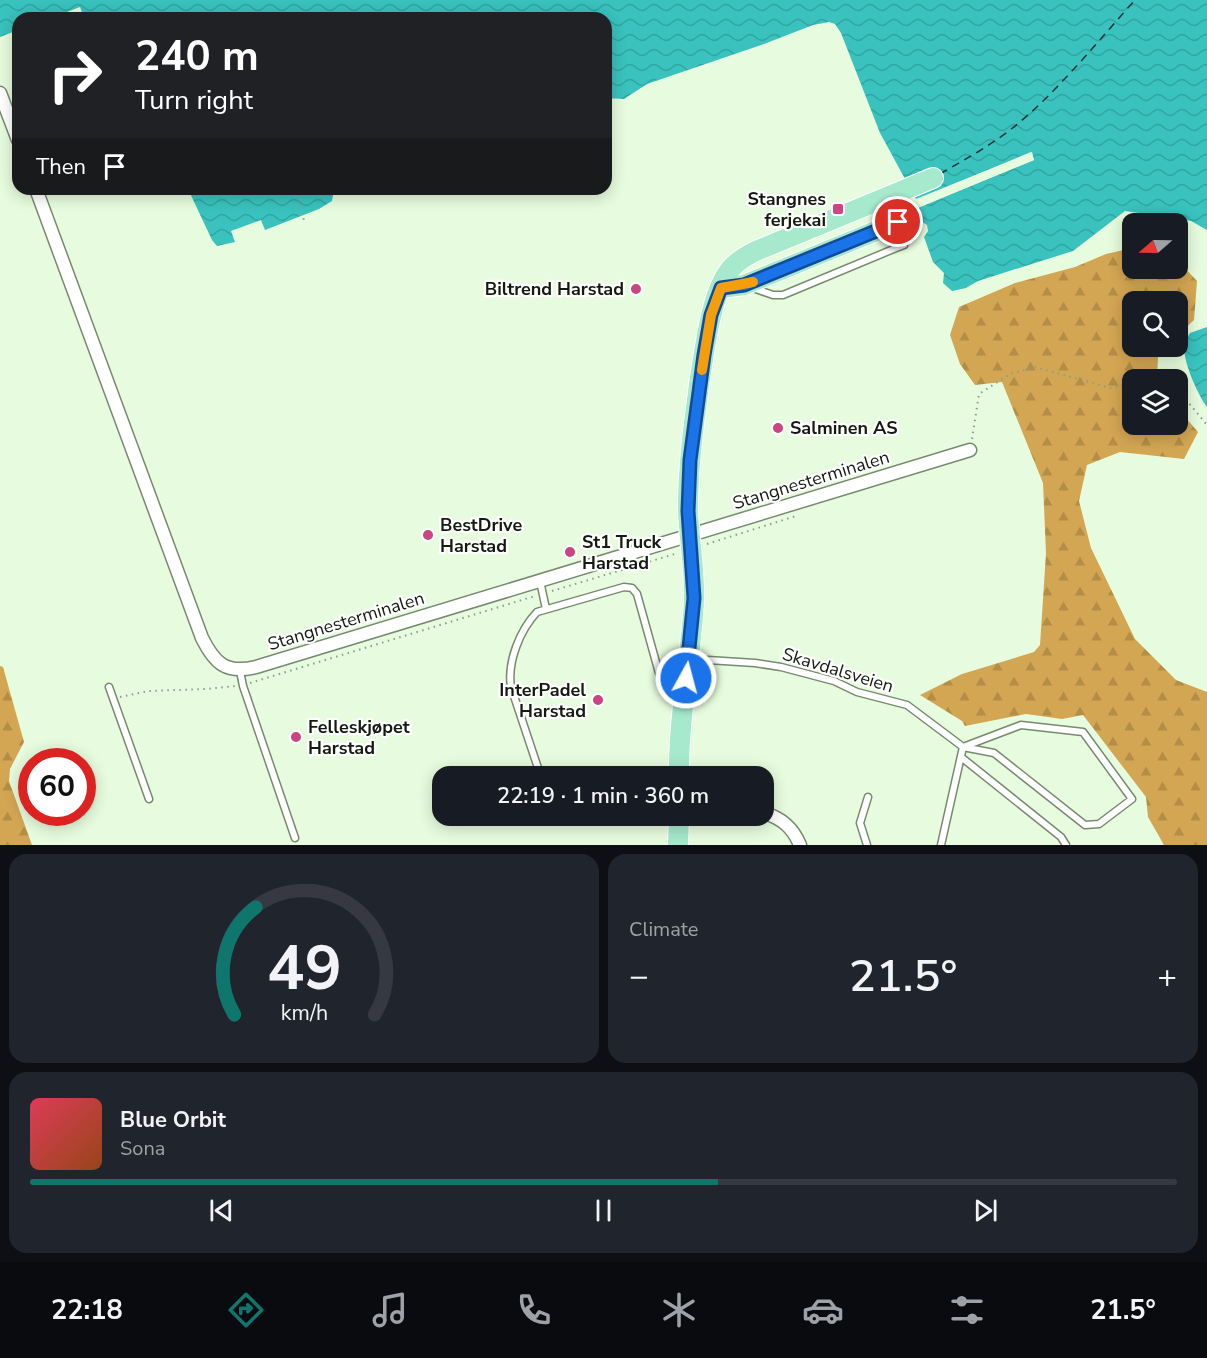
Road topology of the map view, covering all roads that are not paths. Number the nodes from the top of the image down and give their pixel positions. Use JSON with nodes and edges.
{"nodes":[{"id":1,"x":0,"y":93,"type":"edge"},
{"id":2,"x":12,"y":124,"type":"edge"},
{"id":3,"x":933,"y":178,"type":"dead end"},
{"id":4,"x":897,"y":193,"type":"junction"},
{"id":5,"x":38,"y":195,"type":"edge"},
{"id":6,"x":721,"y":288,"type":"junction"},
{"id":7,"x":970,"y":450,"type":"road end"},
{"id":8,"x":690,"y":536,"type":"junction"},
{"id":9,"x":540,"y":581,"type":"junction"},
{"id":10,"x":546,"y":609,"type":"junction"},
{"id":11,"x":688,"y":659,"type":"junction"},
{"id":12,"x":240,"y":671,"type":"junction"},
{"id":13,"x":659,"y":673,"type":"dead end"},
{"id":14,"x":109,"y":687,"type":"dead end"},
{"id":15,"x":963,"y":747,"type":"junction"},
{"id":16,"x":961,"y":757,"type":"junction"},
{"id":17,"x":537,"y":766,"type":"edge"},
{"id":18,"x":679,"y":766,"type":"edge"},
{"id":19,"x":868,"y":797,"type":"dead end"},
{"id":20,"x":149,"y":798,"type":"dead end"},
{"id":21,"x":774,"y":816,"type":"edge"},
{"id":22,"x":679,"y":826,"type":"edge"},
{"id":23,"x":295,"y":838,"type":"dead end"},
{"id":24,"x":678,"y":845,"type":"edge"},
{"id":25,"x":800,"y":845,"type":"edge"},
{"id":26,"x":867,"y":845,"type":"edge"},
{"id":27,"x":941,"y":845,"type":"edge"},
{"id":28,"x":1066,"y":845,"type":"edge"}],
"edges":[{"from":1,"to":2,"type":"street"},
{"from":3,"to":4,"type":"main road"},
{"from":4,"to":6,"type":"main road"},
{"from":4,"to":6,"type":"main road"},
{"from":5,"to":12,"type":"street"},
{"from":6,"to":8,"type":"main road"},
{"from":7,"to":8,"type":"street","name":"Stangnesterminalen"},
{"from":8,"to":9,"type":"street","name":"Stangnesterminalen"},
{"from":8,"to":11,"type":"main road"},
{"from":9,"to":10,"type":"lane"},
{"from":9,"to":12,"type":"street","name":"Stangnesterminalen"},
{"from":10,"to":13,"type":"lane"},
{"from":10,"to":17,"type":"lane"},
{"from":11,"to":15,"type":"lane","name":"Skavdalsveien"},
{"from":11,"to":18,"type":"main road"},
{"from":12,"to":23,"type":"lane"},
{"from":14,"to":20,"type":"lane"},
{"from":15,"to":15,"type":"lane"},
{"from":15,"to":16,"type":"lane"},
{"from":16,"to":27,"type":"lane"},
{"from":16,"to":28,"type":"lane"},
{"from":19,"to":26,"type":"lane"},
{"from":21,"to":25,"type":"street"},
{"from":22,"to":24,"type":"main road"}]}
